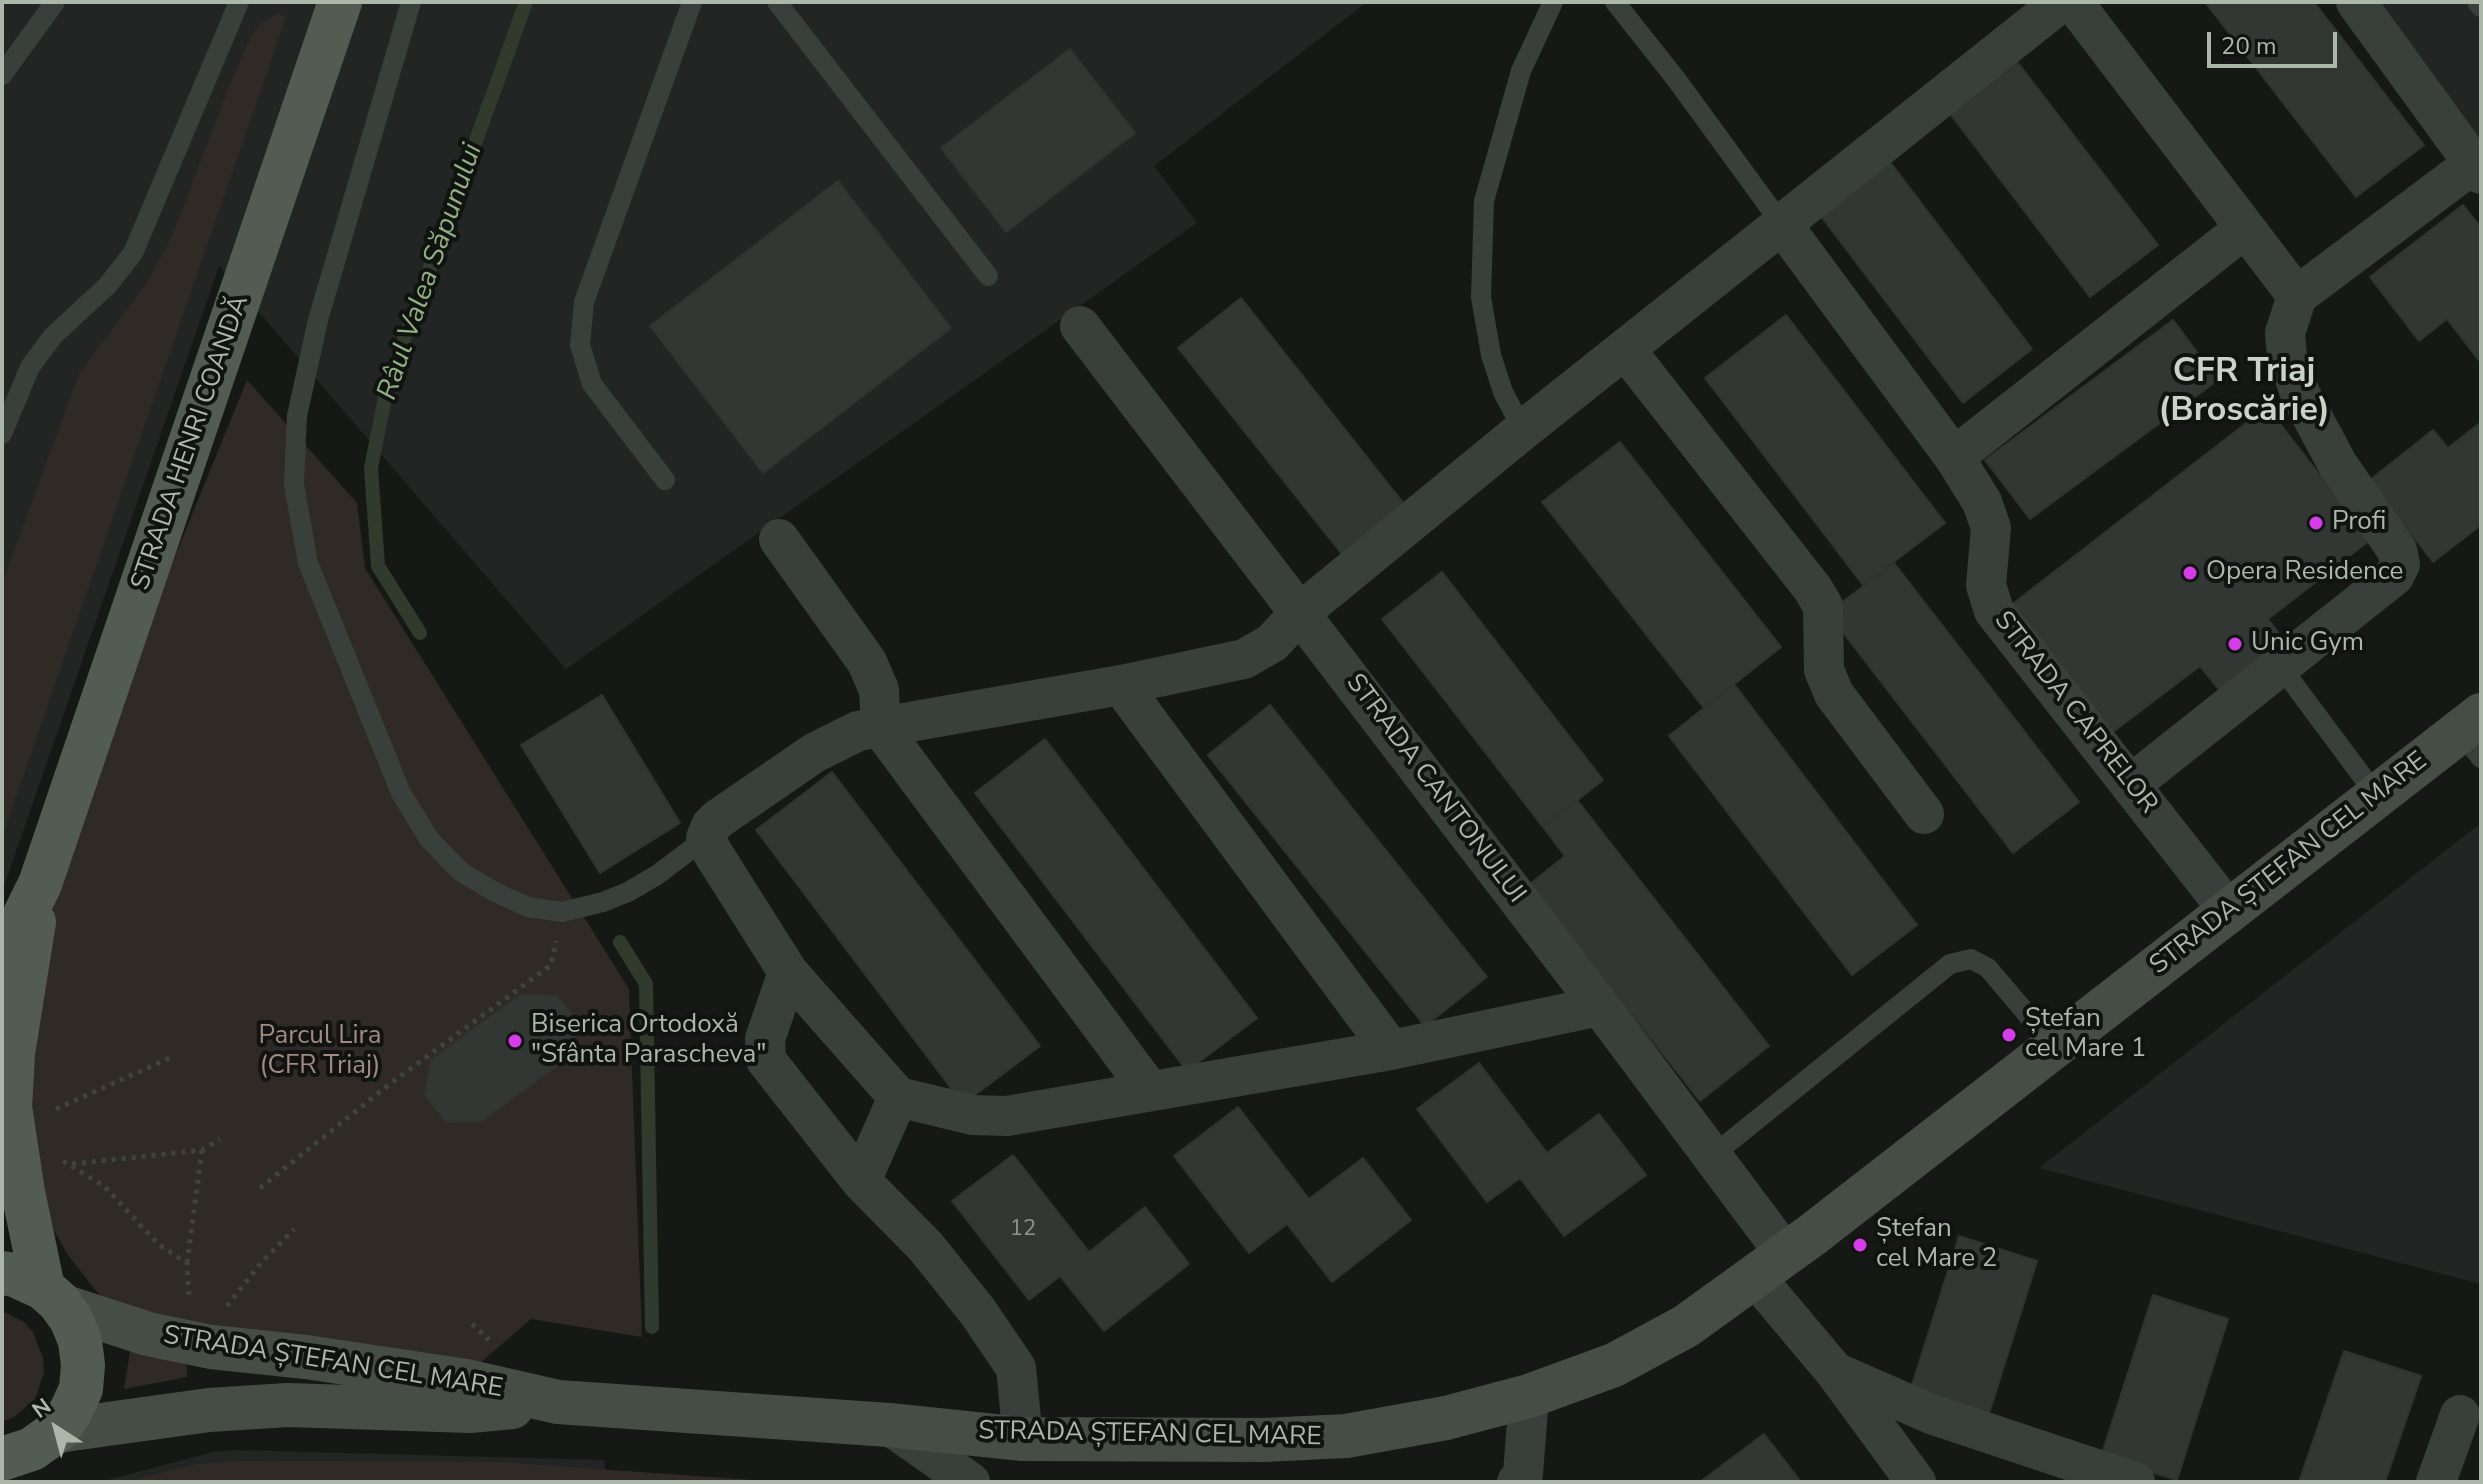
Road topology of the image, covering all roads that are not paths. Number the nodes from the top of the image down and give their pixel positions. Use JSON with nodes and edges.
{"nodes":[{"id":1,"x":55,"y":2,"type":"edge"},
{"id":2,"x":239,"y":2,"type":"edge"},
{"id":3,"x":340,"y":2,"type":"edge"},
{"id":4,"x":411,"y":2,"type":"edge"},
{"id":5,"x":692,"y":2,"type":"edge"},
{"id":6,"x":777,"y":2,"type":"edge"},
{"id":7,"x":1553,"y":2,"type":"edge"},
{"id":8,"x":1615,"y":2,"type":"edge"},
{"id":9,"x":2061,"y":2,"type":"edge"},
{"id":10,"x":2073,"y":2,"type":"edge"},
{"id":11,"x":2356,"y":2,"type":"edge"},
{"id":12,"x":2477,"y":2,"type":"edge"},
{"id":13,"x":2481,"y":7,"type":"edge"},
{"id":14,"x":2,"y":75,"type":"edge"},
{"id":15,"x":2477,"y":169,"type":"edge"},
{"id":16,"x":1781,"y":223,"type":"junction"},
{"id":17,"x":2244,"y":229,"type":"junction"},
{"id":18,"x":988,"y":276,"type":"dead end"},
{"id":19,"x":2297,"y":296,"type":"junction"},
{"id":20,"x":1080,"y":326,"type":"dead end"},
{"id":21,"x":1625,"y":349,"type":"junction"},
{"id":22,"x":1523,"y":430,"type":"junction"},
{"id":23,"x":2,"y":434,"type":"edge"},
{"id":24,"x":1954,"y":457,"type":"junction"},
{"id":25,"x":665,"y":480,"type":"dead end"},
{"id":26,"x":779,"y":539,"type":"dead end"},
{"id":27,"x":1301,"y":612,"type":"junction"},
{"id":28,"x":2281,"y":667,"type":"junction"},
{"id":29,"x":1121,"y":685,"type":"junction"},
{"id":30,"x":881,"y":728,"type":"junction"},
{"id":31,"x":2474,"y":735,"type":"edge"},
{"id":32,"x":2130,"y":785,"type":"junction"},
{"id":33,"x":2377,"y":796,"type":"junction"},
{"id":34,"x":1924,"y":814,"type":"dead end"},
{"id":35,"x":706,"y":838,"type":"junction"},
{"id":36,"x":40,"y":884,"type":"junction"},
{"id":37,"x":2229,"y":911,"type":"junction"},
{"id":38,"x":2,"y":961,"type":"edge"},
{"id":39,"x":788,"y":972,"type":"junction"},
{"id":40,"x":1600,"y":1006,"type":"junction"},
{"id":41,"x":2054,"y":1046,"type":"junction"},
{"id":42,"x":1391,"y":1050,"type":"junction"},
{"id":43,"x":1150,"y":1091,"type":"junction"},
{"id":44,"x":898,"y":1097,"type":"junction"},
{"id":45,"x":1712,"y":1156,"type":"junction"},
{"id":46,"x":861,"y":1181,"type":"junction"},
{"id":47,"x":1771,"y":1266,"type":"junction"},
{"id":48,"x":2,"y":1273,"type":"edge"},
{"id":49,"x":53,"y":1297,"type":"junction"},
{"id":50,"x":1835,"y":1372,"type":"junction"},
{"id":51,"x":1529,"y":1396,"type":"junction"},
{"id":52,"x":558,"y":1402,"type":"junction"},
{"id":53,"x":2460,"y":1415,"type":"dead end"},
{"id":54,"x":889,"y":1425,"type":"junction"},
{"id":55,"x":57,"y":1431,"type":"junction"},
{"id":56,"x":1023,"y":1439,"type":"junction"},
{"id":57,"x":2,"y":1459,"type":"edge"},
{"id":58,"x":970,"y":1482,"type":"edge"},
{"id":59,"x":1517,"y":1482,"type":"edge"},
{"id":60,"x":1916,"y":1482,"type":"edge"},
{"id":61,"x":2135,"y":1482,"type":"edge"},
{"id":62,"x":2436,"y":1482,"type":"edge"}],
"edges":[{"from":1,"to":14,"type":"lane"},
{"from":2,"to":23,"type":"lane"},
{"from":3,"to":36,"type":"main road","name":"STRADA HENRI COANDĂ"},
{"from":4,"to":35,"type":"lane"},
{"from":5,"to":25,"type":"lane"},
{"from":6,"to":18,"type":"lane"},
{"from":7,"to":22,"type":"lane"},
{"from":8,"to":16,"type":"lane"},
{"from":9,"to":16,"type":"street"},
{"from":10,"to":17,"type":"street"},
{"from":11,"to":15,"type":"street"},
{"from":12,"to":13,"type":"lane"},
{"from":15,"to":19,"type":"street"},
{"from":16,"to":21,"type":"street"},
{"from":16,"to":24,"type":"street","name":"STRADA CAPRELOR"},
{"from":17,"to":19,"type":"street"},
{"from":17,"to":24,"type":"street"},
{"from":19,"to":28,"type":"street"},
{"from":20,"to":27,"type":"street","name":"STRADA CANTONULUI"},
{"from":21,"to":22,"type":"street"},
{"from":21,"to":34,"type":"street"},
{"from":22,"to":27,"type":"street"},
{"from":24,"to":32,"type":"street","name":"STRADA CAPRELOR"},
{"from":26,"to":30,"type":"street"},
{"from":27,"to":29,"type":"street"},
{"from":27,"to":40,"type":"street","name":"STRADA CANTONULUI"},
{"from":28,"to":32,"type":"street"},
{"from":28,"to":33,"type":"lane"},
{"from":29,"to":30,"type":"street"},
{"from":29,"to":42,"type":"street"},
{"from":30,"to":35,"type":"street"},
{"from":30,"to":43,"type":"street"},
{"from":31,"to":33,"type":"main road","name":"STRADA ȘTEFAN CEL MARE"},
{"from":32,"to":37,"type":"street","name":"STRADA CAPRELOR"},
{"from":33,"to":37,"type":"main road","name":"STRADA ȘTEFAN CEL MARE"},
{"from":35,"to":39,"type":"street"},
{"from":36,"to":38,"type":"main road","name":"STRADA HENRI COANDĂ"},
{"from":36,"to":49,"type":"main road","name":"STRADA HENRI COANDĂ"},
{"from":37,"to":41,"type":"main road","name":"STRADA ȘTEFAN CEL MARE"},
{"from":39,"to":44,"type":"street"},
{"from":39,"to":46,"type":"street"},
{"from":40,"to":42,"type":"street"},
{"from":40,"to":45,"type":"street","name":"STRADA CANTONULUI"},
{"from":41,"to":45,"type":"lane"},
{"from":41,"to":47,"type":"main road","name":"STRADA ȘTEFAN CEL MARE"},
{"from":42,"to":43,"type":"street"},
{"from":43,"to":44,"type":"street"},
{"from":44,"to":46,"type":"street"},
{"from":45,"to":47,"type":"street","name":"STRADA CANTONULUI"},
{"from":46,"to":56,"type":"street"},
{"from":47,"to":50,"type":"street"},
{"from":47,"to":51,"type":"main road","name":"STRADA ȘTEFAN CEL MARE"},
{"from":48,"to":49,"type":"main road"},
{"from":49,"to":52,"type":"main road","name":"STRADA ȘTEFAN CEL MARE"},
{"from":49,"to":55,"type":"main road","name":"STRADA HENRI COANDĂ"},
{"from":50,"to":60,"type":"street"},
{"from":50,"to":61,"type":"street"},
{"from":51,"to":56,"type":"main road","name":"STRADA ȘTEFAN CEL MARE"},
{"from":51,"to":59,"type":"street"},
{"from":52,"to":54,"type":"main road","name":"STRADA ȘTEFAN CEL MARE"},
{"from":52,"to":55,"type":"main road","name":"STRADA ȘTEFAN CEL MARE"},
{"from":53,"to":62,"type":"street"},
{"from":54,"to":56,"type":"main road","name":"STRADA ȘTEFAN CEL MARE"},
{"from":54,"to":58,"type":"street"},
{"from":55,"to":57,"type":"main road"}]}
